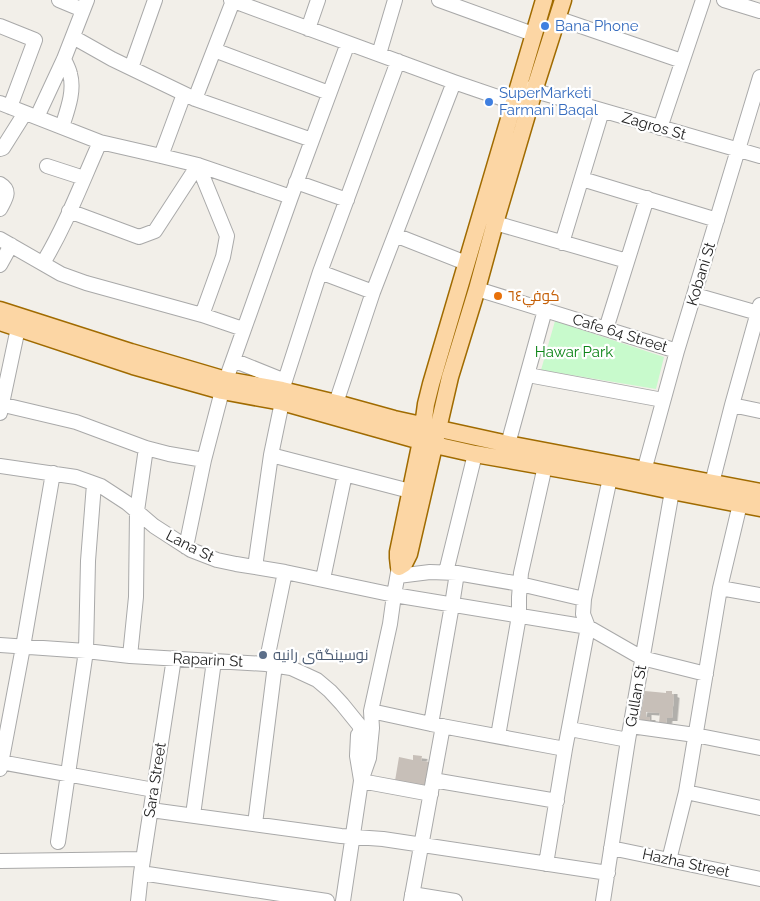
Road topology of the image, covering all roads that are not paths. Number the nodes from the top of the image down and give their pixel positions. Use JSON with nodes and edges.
{"nodes":[{"id":1,"x":60,"y":0,"type":"edge"},
{"id":2,"x":155,"y":0,"type":"edge"},
{"id":3,"x":232,"y":0,"type":"edge"},
{"id":4,"x":318,"y":0,"type":"edge"},
{"id":5,"x":395,"y":0,"type":"edge"},
{"id":6,"x":439,"y":0,"type":"edge"},
{"id":7,"x":544,"y":0,"type":"edge"},
{"id":8,"x":563,"y":0,"type":"edge"},
{"id":9,"x":703,"y":0,"type":"edge"},
{"id":10,"x":724,"y":0,"type":"edge"},
{"id":11,"x":461,"y":4,"type":"edge"},
{"id":12,"x":85,"y":5,"type":"edge"},
{"id":13,"x":760,"y":11,"type":"edge"},
{"id":14,"x":557,"y":18,"type":"junction"},
{"id":15,"x":0,"y":26,"type":"edge"},
{"id":16,"x":308,"y":28,"type":"junction"},
{"id":17,"x":533,"y":34,"type":"junction"},
{"id":18,"x":73,"y":37,"type":"junction"},
{"id":19,"x":348,"y":43,"type":"junction"},
{"id":20,"x":214,"y":50,"type":"junction"},
{"id":21,"x":379,"y":54,"type":"junction"},
{"id":22,"x":64,"y":59,"type":"junction"},
{"id":23,"x":682,"y":61,"type":"junction"},
{"id":24,"x":398,"y":62,"type":"junction"},
{"id":25,"x":131,"y":68,"type":"junction"},
{"id":26,"x":760,"y":77,"type":"edge"},
{"id":27,"x":454,"y":82,"type":"junction"},
{"id":28,"x":527,"y":89,"type":"junction"},
{"id":29,"x":329,"y":93,"type":"junction"},
{"id":30,"x":189,"y":96,"type":"junction"},
{"id":31,"x":5,"y":105,"type":"edge"},
{"id":32,"x":522,"y":106,"type":"junction"},
{"id":33,"x":602,"y":111,"type":"junction"},
{"id":34,"x":31,"y":115,"type":"junction"},
{"id":35,"x":62,"y":127,"type":"junction"},
{"id":36,"x":660,"y":128,"type":"junction"},
{"id":37,"x":312,"y":140,"type":"junction"},
{"id":38,"x":100,"y":142,"type":"junction"},
{"id":39,"x":0,"y":149,"type":"edge"},
{"id":40,"x":738,"y":150,"type":"junction"},
{"id":41,"x":162,"y":156,"type":"junction"},
{"id":42,"x":760,"y":156,"type":"edge"},
{"id":43,"x":198,"y":165,"type":"junction"},
{"id":44,"x":48,"y":166,"type":"dead end"},
{"id":45,"x":84,"y":178,"type":"junction"},
{"id":46,"x":582,"y":178,"type":"junction"},
{"id":47,"x":296,"y":182,"type":"junction"},
{"id":48,"x":0,"y":184,"type":"edge"},
{"id":49,"x":291,"y":197,"type":"junction"},
{"id":50,"x":646,"y":198,"type":"junction"},
{"id":51,"x":347,"y":200,"type":"junction"},
{"id":52,"x":0,"y":209,"type":"edge"},
{"id":53,"x":69,"y":211,"type":"junction"},
{"id":54,"x":717,"y":220,"type":"junction"},
{"id":55,"x":495,"y":223,"type":"junction"},
{"id":56,"x":395,"y":235,"type":"junction"},
{"id":57,"x":6,"y":242,"type":"edge"},
{"id":58,"x":562,"y":243,"type":"junction"},
{"id":59,"x":627,"y":261,"type":"junction"},
{"id":60,"x":466,"y":262,"type":"junction"},
{"id":61,"x":43,"y":263,"type":"junction"},
{"id":62,"x":0,"y":265,"type":"edge"},
{"id":63,"x":320,"y":272,"type":"junction"},
{"id":64,"x":477,"y":289,"type":"junction"},
{"id":65,"x":373,"y":292,"type":"junction"},
{"id":66,"x":694,"y":296,"type":"junction"},
{"id":67,"x":759,"y":308,"type":"edge"},
{"id":68,"x":0,"y":310,"type":"edge"},
{"id":69,"x":545,"y":310,"type":"junction"},
{"id":70,"x":202,"y":315,"type":"junction"},
{"id":71,"x":0,"y":322,"type":"edge"},
{"id":72,"x":18,"y":328,"type":"junction"},
{"id":73,"x":243,"y":329,"type":"junction"},
{"id":74,"x":606,"y":329,"type":"junction"},
{"id":75,"x":677,"y":351,"type":"junction"},
{"id":76,"x":233,"y":360,"type":"junction"},
{"id":77,"x":528,"y":375,"type":"junction"},
{"id":78,"x":224,"y":386,"type":"junction"},
{"id":79,"x":283,"y":391,"type":"junction"},
{"id":80,"x":663,"y":400,"type":"junction"},
{"id":81,"x":336,"y":403,"type":"junction"},
{"id":82,"x":732,"y":405,"type":"junction"},
{"id":83,"x":0,"y":408,"type":"edge"},
{"id":84,"x":760,"y":411,"type":"edge"},
{"id":85,"x":429,"y":435,"type":"junction"},
{"id":86,"x":508,"y":444,"type":"junction"},
{"id":87,"x":146,"y":448,"type":"junction"},
{"id":88,"x":474,"y":454,"type":"junction"},
{"id":89,"x":271,"y":455,"type":"junction"},
{"id":90,"x":204,"y":460,"type":"junction"},
{"id":91,"x":0,"y":466,"type":"edge"},
{"id":92,"x":545,"y":466,"type":"junction"},
{"id":93,"x":644,"y":471,"type":"junction"},
{"id":94,"x":53,"y":473,"type":"junction"},
{"id":95,"x":344,"y":474,"type":"junction"},
{"id":96,"x":610,"y":478,"type":"junction"},
{"id":97,"x":712,"y":483,"type":"junction"},
{"id":98,"x":94,"y":484,"type":"junction"},
{"id":99,"x":410,"y":491,"type":"junction"},
{"id":100,"x":672,"y":491,"type":"junction"},
{"id":101,"x":760,"y":492,"type":"edge"},
{"id":102,"x":740,"y":504,"type":"junction"},
{"id":103,"x":760,"y":508,"type":"edge"},
{"id":104,"x":136,"y":512,"type":"junction"},
{"id":105,"x":186,"y":546,"type":"junction"},
{"id":106,"x":255,"y":567,"type":"junction"},
{"id":107,"x":285,"y":572,"type":"junction"},
{"id":108,"x":398,"y":572,"type":"junction"},
{"id":109,"x":451,"y":572,"type":"junction"},
{"id":110,"x":322,"y":579,"type":"junction"},
{"id":111,"x":520,"y":584,"type":"junction"},
{"id":112,"x":720,"y":588,"type":"junction"},
{"id":113,"x":394,"y":594,"type":"junction"},
{"id":114,"x":760,"y":596,"type":"edge"},
{"id":115,"x":584,"y":599,"type":"junction"},
{"id":116,"x":452,"y":605,"type":"junction"},
{"id":117,"x":519,"y":616,"type":"junction"},
{"id":118,"x":588,"y":627,"type":"junction"},
{"id":119,"x":0,"y":645,"type":"edge"},
{"id":120,"x":23,"y":646,"type":"junction"},
{"id":121,"x":86,"y":651,"type":"junction"},
{"id":122,"x":130,"y":656,"type":"junction"},
{"id":123,"x":174,"y":658,"type":"junction"},
{"id":124,"x":642,"y":658,"type":"junction"},
{"id":125,"x":214,"y":660,"type":"junction"},
{"id":126,"x":270,"y":664,"type":"junction"},
{"id":127,"x":706,"y":674,"type":"junction"},
{"id":128,"x":371,"y":711,"type":"junction"},
{"id":129,"x":359,"y":725,"type":"junction"},
{"id":130,"x":437,"y":725,"type":"junction"},
{"id":131,"x":570,"y":729,"type":"junction"},
{"id":132,"x":629,"y":733,"type":"junction"},
{"id":133,"x":696,"y":735,"type":"junction"},
{"id":134,"x":498,"y":736,"type":"junction"},
{"id":135,"x":760,"y":748,"type":"edge"},
{"id":136,"x":565,"y":749,"type":"junction"},
{"id":137,"x":369,"y":758,"type":"junction"},
{"id":138,"x":0,"y":764,"type":"edge"},
{"id":139,"x":67,"y":774,"type":"junction"},
{"id":140,"x":361,"y":781,"type":"junction"},
{"id":141,"x":432,"y":787,"type":"junction"},
{"id":142,"x":154,"y":790,"type":"junction"},
{"id":143,"x":686,"y":792,"type":"junction"},
{"id":144,"x":557,"y":801,"type":"junction"},
{"id":145,"x":760,"y":808,"type":"edge"},
{"id":146,"x":151,"y":810,"type":"junction"},
{"id":147,"x":193,"y":815,"type":"junction"},
{"id":148,"x":255,"y":824,"type":"junction"},
{"id":149,"x":354,"y":837,"type":"junction"},
{"id":150,"x":58,"y":842,"type":"dead end"},
{"id":151,"x":421,"y":845,"type":"junction"},
{"id":152,"x":611,"y":848,"type":"junction"},
{"id":153,"x":143,"y":859,"type":"junction"},
{"id":154,"x":668,"y":860,"type":"junction"},
{"id":155,"x":0,"y":861,"type":"edge"},
{"id":156,"x":546,"y":864,"type":"junction"},
{"id":157,"x":141,"y":873,"type":"junction"},
{"id":158,"x":608,"y":873,"type":"junction"},
{"id":159,"x":760,"y":879,"type":"edge"},
{"id":160,"x":412,"y":897,"type":"edge"},
{"id":161,"x":138,"y":901,"type":"edge"},
{"id":162,"x":327,"y":901,"type":"edge"},
{"id":163,"x":343,"y":901,"type":"edge"},
{"id":164,"x":455,"y":901,"type":"edge"},
{"id":165,"x":604,"y":901,"type":"edge"}],
"edges":[{"from":1,"to":12,"type":"street"},
{"from":2,"to":25,"type":"street"},
{"from":3,"to":16,"type":"street"},
{"from":3,"to":20,"type":"street"},
{"from":4,"to":16,"type":"street"},
{"from":5,"to":21,"type":"street"},
{"from":6,"to":11,"type":"street"},
{"from":7,"to":17,"type":"main road"},
{"from":8,"to":14,"type":"main road"},
{"from":9,"to":23,"type":"street"},
{"from":10,"to":13,"type":"street"},
{"from":11,"to":17,"type":"street"},
{"from":12,"to":18,"type":"street"},
{"from":14,"to":23,"type":"street"},
{"from":14,"to":28,"type":"main road"},
{"from":15,"to":31,"type":"street"},
{"from":16,"to":19,"type":"street"},
{"from":17,"to":28,"type":"main road"},
{"from":18,"to":22,"type":"street"},
{"from":18,"to":25,"type":"street"},
{"from":19,"to":21,"type":"street"},
{"from":19,"to":29,"type":"street"},
{"from":20,"to":29,"type":"street"},
{"from":20,"to":30,"type":"street"},
{"from":21,"to":24,"type":"street"},
{"from":22,"to":34,"type":"street"},
{"from":22,"to":35,"type":"street"},
{"from":23,"to":36,"type":"street"},
{"from":24,"to":27,"type":"street"},
{"from":24,"to":51,"type":"street"},
{"from":25,"to":30,"type":"street"},
{"from":26,"to":40,"type":"street","name":"Kobani St"},
{"from":27,"to":32,"type":"street"},
{"from":27,"to":56,"type":"street"},
{"from":28,"to":32,"type":"main road"},
{"from":28,"to":33,"type":"street","name":"Zagros St"},
{"from":29,"to":37,"type":"street"},
{"from":30,"to":37,"type":"street"},
{"from":30,"to":41,"type":"street"},
{"from":31,"to":34,"type":"street"},
{"from":32,"to":55,"type":"main road"},
{"from":32,"to":60,"type":"main road"},
{"from":33,"to":36,"type":"street","name":"Zagros St"},
{"from":33,"to":46,"type":"street"},
{"from":34,"to":35,"type":"street"},
{"from":34,"to":39,"type":"street"},
{"from":35,"to":38,"type":"street"},
{"from":36,"to":40,"type":"street","name":"Zagros St"},
{"from":37,"to":47,"type":"street"},
{"from":38,"to":41,"type":"street"},
{"from":38,"to":45,"type":"street"},
{"from":40,"to":42,"type":"street","name":"Zagros St"},
{"from":40,"to":54,"type":"street","name":"Kobani St"},
{"from":41,"to":43,"type":"street"},
{"from":43,"to":49,"type":"street"},
{"from":43,"to":53,"type":"street"},
{"from":43,"to":70,"type":"street"},
{"from":44,"to":45,"type":"street"},
{"from":45,"to":53,"type":"street"},
{"from":46,"to":50,"type":"street"},
{"from":46,"to":58,"type":"street"},
{"from":47,"to":49,"type":"street"},
{"from":47,"to":51,"type":"street"},
{"from":48,"to":52,"type":"street"},
{"from":49,"to":73,"type":"street"},
{"from":50,"to":54,"type":"street"},
{"from":50,"to":59,"type":"street"},
{"from":51,"to":63,"type":"street"},
{"from":53,"to":61,"type":"street"},
{"from":54,"to":66,"type":"street","name":"Kobani St"},
{"from":55,"to":58,"type":"street"},
{"from":55,"to":64,"type":"main road"},
{"from":56,"to":60,"type":"street"},
{"from":56,"to":65,"type":"street"},
{"from":57,"to":61,"type":"street"},
{"from":57,"to":62,"type":"street"},
{"from":58,"to":59,"type":"street"},
{"from":59,"to":74,"type":"street"},
{"from":60,"to":85,"type":"main road"},
{"from":61,"to":70,"type":"street"},
{"from":63,"to":65,"type":"street"},
{"from":63,"to":79,"type":"street"},
{"from":64,"to":69,"type":"street","name":"Cafe 64 Street"},
{"from":64,"to":85,"type":"main road"},
{"from":65,"to":81,"type":"street"},
{"from":66,"to":67,"type":"street"},
{"from":66,"to":75,"type":"street","name":"Kobani St"},
{"from":67,"to":82,"type":"street"},
{"from":68,"to":78,"type":"main road"},
{"from":69,"to":74,"type":"street","name":"Cafe 64 Street"},
{"from":69,"to":77,"type":"street"},
{"from":70,"to":73,"type":"street"},
{"from":71,"to":72,"type":"main road"},
{"from":72,"to":78,"type":"main road"},
{"from":72,"to":83,"type":"street"},
{"from":73,"to":76,"type":"street"},
{"from":74,"to":75,"type":"street","name":"Cafe 64 Street"},
{"from":75,"to":80,"type":"street","name":"Kobani St"},
{"from":76,"to":78,"type":"street"},
{"from":76,"to":79,"type":"street"},
{"from":77,"to":80,"type":"street"},
{"from":77,"to":86,"type":"street"},
{"from":78,"to":79,"type":"main road"},
{"from":78,"to":90,"type":"street"},
{"from":79,"to":81,"type":"main road"},
{"from":79,"to":85,"type":"main road"},
{"from":79,"to":89,"type":"street"},
{"from":80,"to":93,"type":"street","name":"Kobani St"},
{"from":81,"to":85,"type":"main road"},
{"from":82,"to":84,"type":"street"},
{"from":82,"to":97,"type":"street"},
{"from":83,"to":87,"type":"street"},
{"from":85,"to":86,"type":"main road"},
{"from":85,"to":88,"type":"main road"},
{"from":85,"to":99,"type":"main road"},
{"from":85,"to":108,"type":"main road"},
{"from":86,"to":93,"type":"main road"},
{"from":87,"to":90,"type":"street"},
{"from":87,"to":104,"type":"street"},
{"from":88,"to":92,"type":"main road"},
{"from":88,"to":109,"type":"street"},
{"from":89,"to":95,"type":"street"},
{"from":89,"to":106,"type":"street"},
{"from":90,"to":105,"type":"street"},
{"from":91,"to":94,"type":"street","name":"Lana St"},
{"from":92,"to":96,"type":"main road"},
{"from":92,"to":111,"type":"street"},
{"from":93,"to":97,"type":"main road"},
{"from":94,"to":98,"type":"street","name":"Lana St"},
{"from":94,"to":120,"type":"street"},
{"from":95,"to":99,"type":"street"},
{"from":95,"to":110,"type":"street"},
{"from":96,"to":100,"type":"main road"},
{"from":96,"to":115,"type":"street"},
{"from":97,"to":101,"type":"main road"},
{"from":98,"to":104,"type":"street","name":"Lana St"},
{"from":98,"to":121,"type":"street"},
{"from":99,"to":108,"type":"main road"},
{"from":100,"to":102,"type":"main road"},
{"from":100,"to":124,"type":"street","name":"Gullan St"},
{"from":102,"to":103,"type":"main road"},
{"from":102,"to":112,"type":"street"},
{"from":104,"to":105,"type":"street","name":"Lana St"},
{"from":104,"to":122,"type":"street"},
{"from":105,"to":106,"type":"street","name":"Lana St"},
{"from":106,"to":107,"type":"street","name":"Lana St"},
{"from":107,"to":110,"type":"street","name":"Lana St"},
{"from":107,"to":126,"type":"street"},
{"from":108,"to":109,"type":"street"},
{"from":108,"to":113,"type":"street"},
{"from":109,"to":111,"type":"street"},
{"from":109,"to":116,"type":"street"},
{"from":110,"to":113,"type":"street","name":"Lana St"},
{"from":111,"to":115,"type":"street"},
{"from":111,"to":117,"type":"street"},
{"from":112,"to":114,"type":"street"},
{"from":112,"to":127,"type":"street"},
{"from":113,"to":116,"type":"street","name":"Lana St"},
{"from":113,"to":128,"type":"street"},
{"from":115,"to":118,"type":"street"},
{"from":116,"to":117,"type":"street","name":"Lana St"},
{"from":116,"to":130,"type":"street"},
{"from":117,"to":118,"type":"street","name":"Lana St"},
{"from":117,"to":134,"type":"street"},
{"from":118,"to":124,"type":"street"},
{"from":118,"to":131,"type":"street"},
{"from":119,"to":120,"type":"street","name":"Raparin St"},
{"from":120,"to":121,"type":"street","name":"Raparin St"},
{"from":120,"to":138,"type":"street"},
{"from":121,"to":122,"type":"street","name":"Raparin St"},
{"from":121,"to":139,"type":"street"},
{"from":122,"to":123,"type":"street","name":"Raparin St"},
{"from":123,"to":125,"type":"street","name":"Raparin St"},
{"from":123,"to":142,"type":"street","name":"Sara Street"},
{"from":124,"to":127,"type":"street"},
{"from":124,"to":132,"type":"street","name":"Gullan St"},
{"from":125,"to":126,"type":"street","name":"Raparin St"},
{"from":125,"to":147,"type":"street"},
{"from":126,"to":129,"type":"street","name":"Raparin St"},
{"from":126,"to":148,"type":"street"},
{"from":127,"to":133,"type":"street"},
{"from":128,"to":129,"type":"street"},
{"from":128,"to":130,"type":"street"},
{"from":128,"to":137,"type":"street"},
{"from":129,"to":137,"type":"street","name":"Raparin St"},
{"from":129,"to":140,"type":"street"},
{"from":130,"to":134,"type":"street"},
{"from":130,"to":141,"type":"street"},
{"from":131,"to":132,"type":"street"},
{"from":131,"to":136,"type":"street"},
{"from":132,"to":133,"type":"street"},
{"from":132,"to":152,"type":"street","name":"Gullan St"},
{"from":133,"to":135,"type":"street"},
{"from":133,"to":143,"type":"street"},
{"from":134,"to":136,"type":"street"},
{"from":136,"to":144,"type":"street"},
{"from":137,"to":140,"type":"street"},
{"from":138,"to":139,"type":"street"},
{"from":139,"to":142,"type":"street"},
{"from":139,"to":150,"type":"street"},
{"from":140,"to":141,"type":"street"},
{"from":140,"to":149,"type":"street"},
{"from":141,"to":144,"type":"street"},
{"from":141,"to":151,"type":"street"},
{"from":142,"to":146,"type":"street","name":"Sara Street"},
{"from":143,"to":145,"type":"street"},
{"from":143,"to":154,"type":"street"},
{"from":144,"to":156,"type":"street"},
{"from":146,"to":147,"type":"street"},
{"from":146,"to":153,"type":"street","name":"Sara Street"},
{"from":147,"to":148,"type":"street"},
{"from":148,"to":149,"type":"street"},
{"from":149,"to":151,"type":"street"},
{"from":149,"to":163,"type":"street"},
{"from":151,"to":156,"type":"street"},
{"from":151,"to":160,"type":"street"},
{"from":152,"to":154,"type":"street","name":"Hazha Street"},
{"from":152,"to":158,"type":"street","name":"Gullan St"},
{"from":153,"to":155,"type":"street"},
{"from":153,"to":157,"type":"street","name":"Sara Street"},
{"from":154,"to":159,"type":"street","name":"Hazha Street"},
{"from":156,"to":158,"type":"street"},
{"from":157,"to":161,"type":"street","name":"Sara Street"},
{"from":157,"to":162,"type":"street"},
{"from":158,"to":165,"type":"street","name":"Gullan St"},
{"from":160,"to":164,"type":"street"}]}
